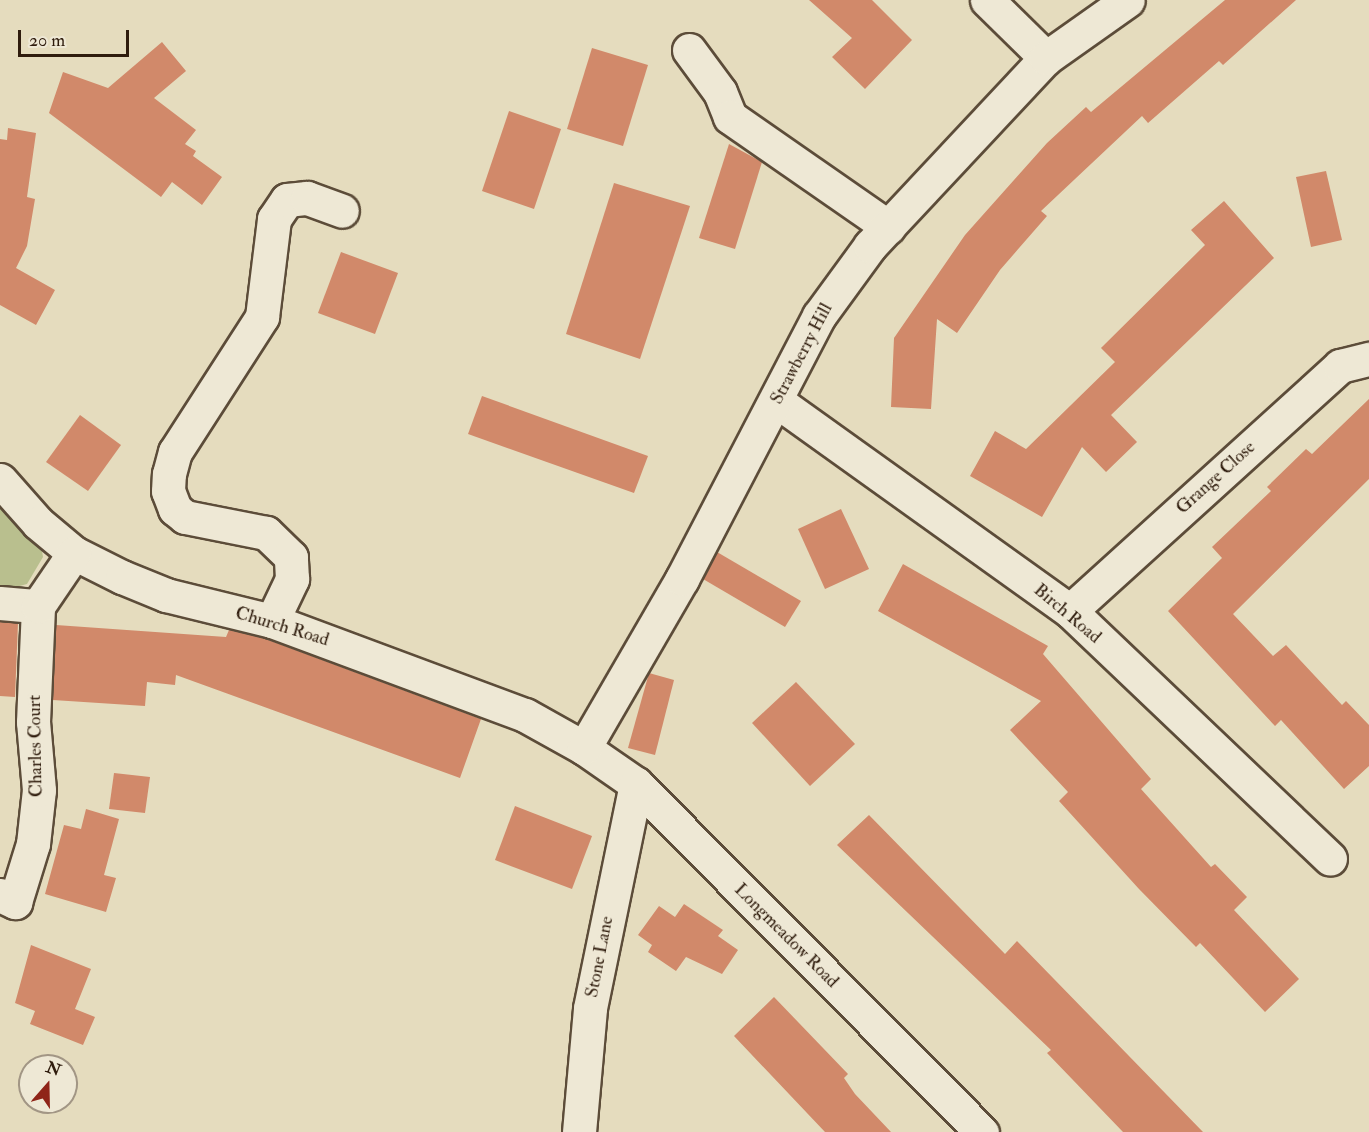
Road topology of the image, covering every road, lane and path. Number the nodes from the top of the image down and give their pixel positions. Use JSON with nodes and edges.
{"nodes":[{"id":1,"x":987,"y":0,"type":"edge"},
{"id":2,"x":1128,"y":0,"type":"edge"},
{"id":3,"x":689,"y":50,"type":"dead end"},
{"id":4,"x":1046,"y":58,"type":"junction"},
{"id":5,"x":342,"y":211,"type":"dead end"},
{"id":6,"x":888,"y":227,"type":"junction"},
{"id":7,"x":1369,"y":359,"type":"edge"},
{"id":8,"x":778,"y":402,"type":"junction"},
{"id":9,"x":0,"y":480,"type":"edge"},
{"id":10,"x":74,"y":553,"type":"junction"},
{"id":11,"x":0,"y":603,"type":"edge"},
{"id":12,"x":38,"y":606,"type":"junction"},
{"id":13,"x":1070,"y":611,"type":"junction"},
{"id":14,"x":272,"y":621,"type":"junction"},
{"id":15,"x":584,"y":748,"type":"junction"},
{"id":16,"x":636,"y":784,"type":"junction"},
{"id":17,"x":1329,"y":859,"type":"dead end"},
{"id":18,"x":0,"y":895,"type":"edge"},
{"id":19,"x":579,"y":1132,"type":"edge"},
{"id":20,"x":982,"y":1132,"type":"edge"}],
"edges":[{"from":1,"to":4,"type":"street"},
{"from":2,"to":4,"type":"street","name":"Strawberry Hill"},
{"from":3,"to":6,"type":"street"},
{"from":4,"to":6,"type":"street","name":"Strawberry Hill"},
{"from":5,"to":14,"type":"street"},
{"from":6,"to":8,"type":"street","name":"Strawberry Hill"},
{"from":7,"to":13,"type":"street","name":"Grange Close"},
{"from":8,"to":13,"type":"street","name":"Birch Road"},
{"from":8,"to":15,"type":"street","name":"Strawberry Hill"},
{"from":9,"to":10,"type":"street","name":"Church Road"},
{"from":10,"to":12,"type":"street"},
{"from":10,"to":14,"type":"street","name":"Church Road"},
{"from":11,"to":12,"type":"street"},
{"from":12,"to":18,"type":"street","name":"Charles Court"},
{"from":13,"to":17,"type":"street","name":"Birch Road"},
{"from":14,"to":15,"type":"street","name":"Church Road"},
{"from":15,"to":16,"type":"street","name":"Longmeadow Road"},
{"from":16,"to":19,"type":"street","name":"Stone Lane"},
{"from":16,"to":20,"type":"street","name":"Longmeadow Road"}]}
